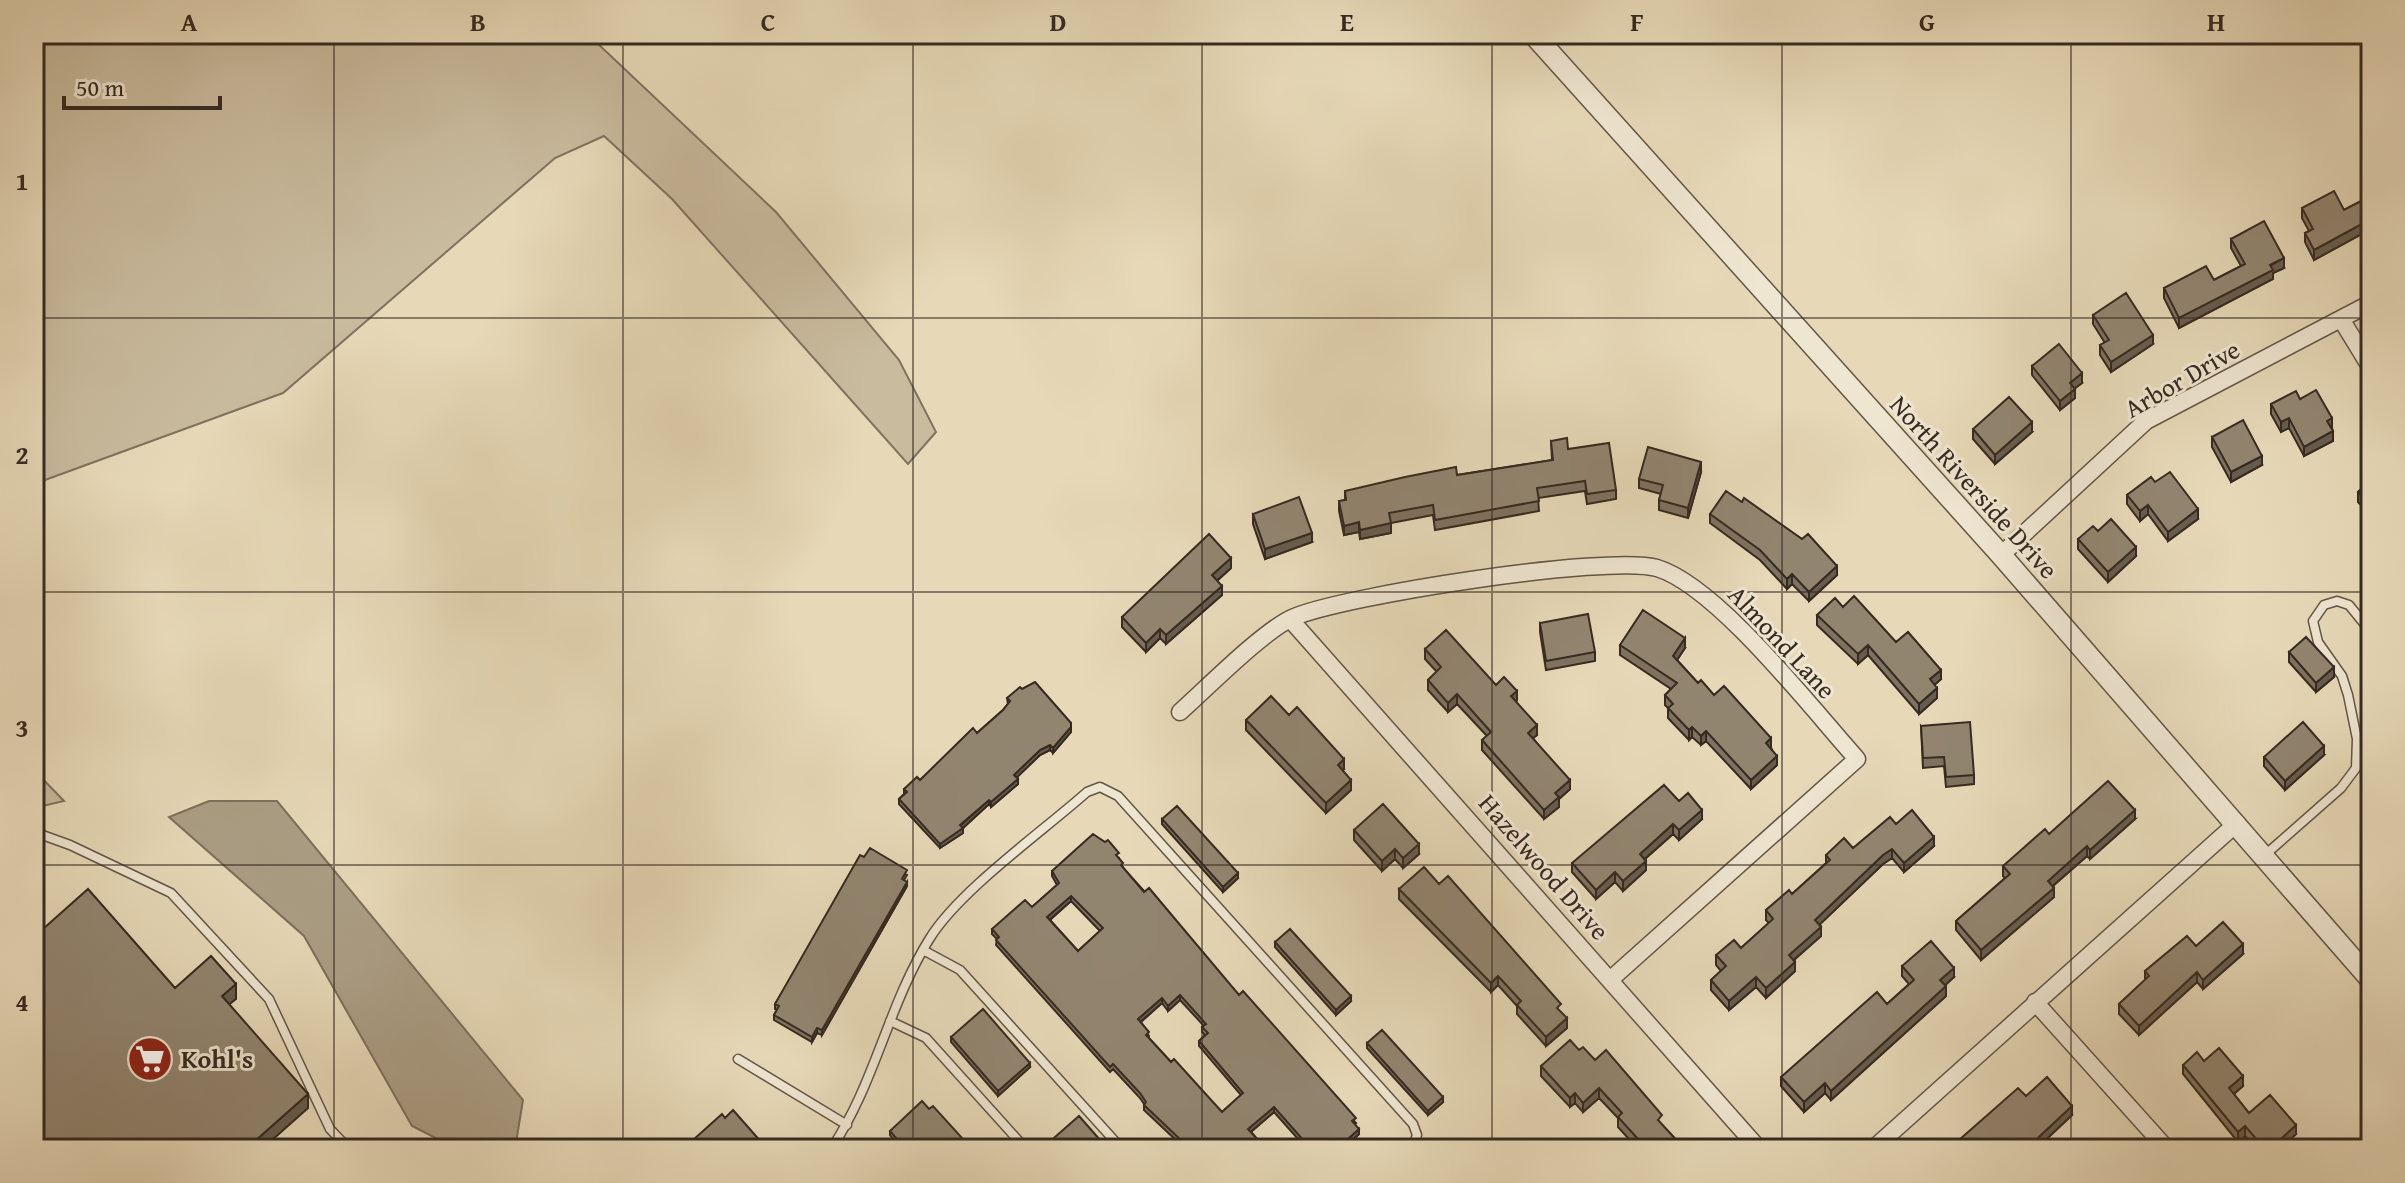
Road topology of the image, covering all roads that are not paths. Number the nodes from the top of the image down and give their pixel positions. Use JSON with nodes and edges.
{"nodes":[{"id":1,"x":1533,"y":34,"type":"edge"},
{"id":2,"x":2371,"y":303,"type":"edge"},
{"id":3,"x":2341,"y":319,"type":"junction"},
{"id":4,"x":2371,"y":368,"type":"edge"},
{"id":5,"x":2001,"y":555,"type":"junction"},
{"id":6,"x":1290,"y":619,"type":"junction"},
{"id":7,"x":2371,"y":632,"type":"edge"},
{"id":8,"x":1180,"y":712,"type":"dead end"},
{"id":9,"x":2237,"y":823,"type":"junction"},
{"id":10,"x":34,"y":832,"type":"edge"},
{"id":11,"x":2264,"y":855,"type":"junction"},
{"id":12,"x":923,"y":950,"type":"junction"},
{"id":13,"x":1611,"y":979,"type":"junction"},
{"id":14,"x":2371,"y":980,"type":"edge"},
{"id":15,"x":2035,"y":1002,"type":"junction"},
{"id":16,"x":890,"y":1021,"type":"junction"},
{"id":17,"x":738,"y":1059,"type":"dead end"},
{"id":18,"x":847,"y":1125,"type":"junction"},
{"id":19,"x":349,"y":1149,"type":"edge"},
{"id":20,"x":831,"y":1149,"type":"edge"},
{"id":21,"x":1026,"y":1149,"type":"edge"},
{"id":22,"x":1122,"y":1149,"type":"edge"},
{"id":23,"x":1412,"y":1149,"type":"edge"},
{"id":24,"x":1759,"y":1149,"type":"edge"},
{"id":25,"x":1873,"y":1149,"type":"edge"},
{"id":26,"x":2167,"y":1149,"type":"edge"}],
"edges":[{"from":1,"to":5,"type":"street","name":"North Riverside Drive"},
{"from":2,"to":3,"type":"street","name":"Arbor Drive"},
{"from":3,"to":4,"type":"street"},
{"from":3,"to":5,"type":"street","name":"Arbor Drive"},
{"from":5,"to":9,"type":"street","name":"North Riverside Drive"},
{"from":6,"to":8,"type":"street","name":"Almond Lane"},
{"from":6,"to":13,"type":"street","name":"Hazelwood Drive"},
{"from":6,"to":13,"type":"street","name":"Almond Lane"},
{"from":7,"to":11,"type":"lane"},
{"from":9,"to":11,"type":"street","name":"North Riverside Drive"},
{"from":9,"to":15,"type":"street"},
{"from":10,"to":19,"type":"lane"},
{"from":11,"to":14,"type":"street","name":"North Riverside Drive"},
{"from":12,"to":16,"type":"lane"},
{"from":12,"to":22,"type":"lane"},
{"from":12,"to":23,"type":"lane"},
{"from":13,"to":24,"type":"street","name":"Hazelwood Drive"},
{"from":15,"to":25,"type":"street"},
{"from":15,"to":26,"type":"street"},
{"from":16,"to":18,"type":"lane"},
{"from":16,"to":21,"type":"lane"},
{"from":17,"to":18,"type":"lane"},
{"from":18,"to":20,"type":"lane"}]}
